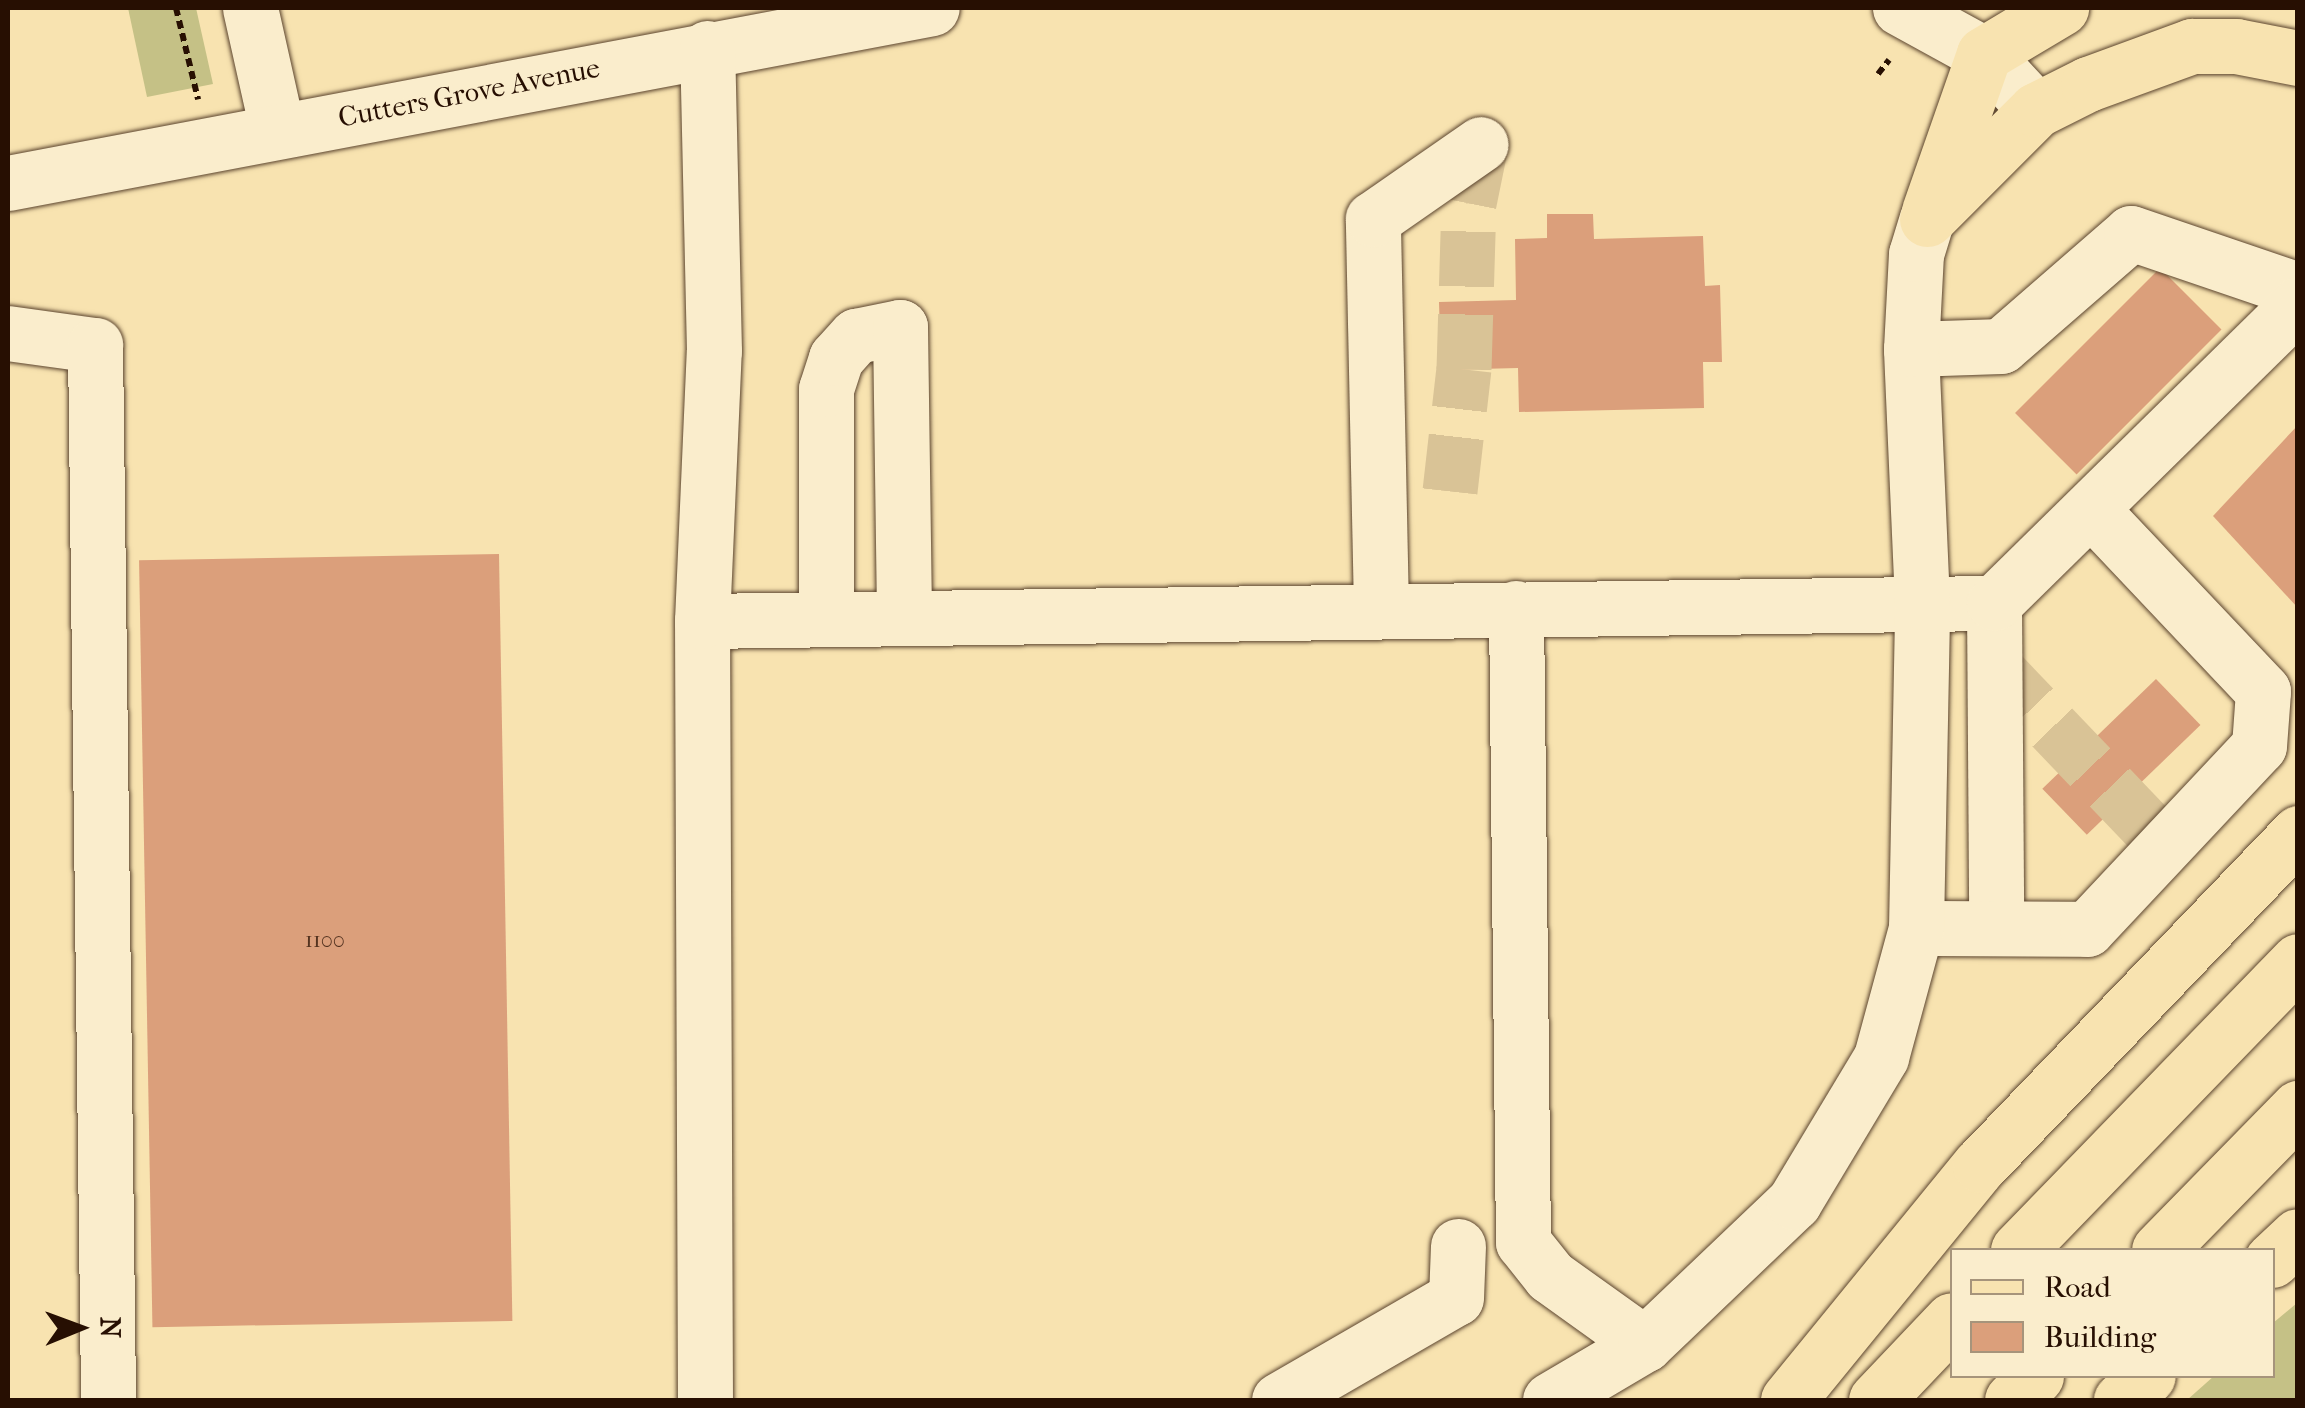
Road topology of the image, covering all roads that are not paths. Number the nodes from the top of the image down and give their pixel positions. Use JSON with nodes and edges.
{"nodes":[{"id":1,"x":250,"y":8,"type":"edge"},
{"id":2,"x":932,"y":8,"type":"edge"},
{"id":3,"x":1900,"y":8,"type":"edge"},
{"id":4,"x":2061,"y":8,"type":"edge"},
{"id":5,"x":707,"y":48,"type":"junction"},
{"id":6,"x":1984,"y":54,"type":"junction"},
{"id":7,"x":2298,"y":58,"type":"edge"},
{"id":8,"x":2036,"y":110,"type":"junction"},
{"id":9,"x":277,"y":129,"type":"junction"},
{"id":10,"x":1481,"y":144,"type":"dead end"},
{"id":11,"x":8,"y":183,"type":"edge"},
{"id":12,"x":1927,"y":219,"type":"junction"},
{"id":13,"x":2298,"y":290,"type":"edge"},
{"id":14,"x":2298,"y":304,"type":"edge"},
{"id":15,"x":8,"y":333,"type":"edge"},
{"id":16,"x":1911,"y":349,"type":"junction"},
{"id":17,"x":2093,"y":512,"type":"junction"},
{"id":18,"x":1922,"y":602,"type":"junction"},
{"id":19,"x":1994,"y":603,"type":"junction"},
{"id":20,"x":1516,"y":608,"type":"junction"},
{"id":21,"x":1381,"y":609,"type":"junction"},
{"id":22,"x":904,"y":618,"type":"junction"},
{"id":23,"x":826,"y":619,"type":"junction"},
{"id":24,"x":702,"y":621,"type":"junction"},
{"id":25,"x":2298,"y":833,"type":"edge"},
{"id":26,"x":1916,"y":928,"type":"junction"},
{"id":27,"x":1996,"y":928,"type":"junction"},
{"id":28,"x":2298,"y":961,"type":"edge"},
{"id":29,"x":2298,"y":1108,"type":"edge"},
{"id":30,"x":2298,"y":1236,"type":"edge"},
{"id":31,"x":1458,"y":1246,"type":"dead end"},
{"id":32,"x":2020,"y":1248,"type":"edge"},
{"id":33,"x":2161,"y":1248,"type":"edge"},
{"id":34,"x":2275,"y":1257,"type":"edge"},
{"id":35,"x":1950,"y":1322,"type":"edge"},
{"id":36,"x":1645,"y":1344,"type":"junction"},
{"id":37,"x":2034,"y":1378,"type":"edge"},
{"id":38,"x":2146,"y":1378,"type":"edge"},
{"id":39,"x":108,"y":1400,"type":"edge"},
{"id":40,"x":705,"y":1400,"type":"edge"},
{"id":41,"x":1279,"y":1400,"type":"edge"},
{"id":42,"x":1550,"y":1400,"type":"edge"},
{"id":43,"x":1788,"y":1400,"type":"edge"},
{"id":44,"x":1876,"y":1400,"type":"edge"},
{"id":45,"x":2012,"y":1400,"type":"edge"},
{"id":46,"x":2121,"y":1400,"type":"edge"}],
"edges":[{"from":1,"to":9,"type":"street"},
{"from":2,"to":5,"type":"street","name":"Cutters Grove Avenue"},
{"from":3,"to":6,"type":"street"},
{"from":4,"to":6,"type":"main road"},
{"from":5,"to":9,"type":"street","name":"Cutters Grove Avenue"},
{"from":5,"to":24,"type":"street"},
{"from":6,"to":8,"type":"street"},
{"from":6,"to":12,"type":"main road"},
{"from":7,"to":8,"type":"main road"},
{"from":8,"to":12,"type":"main road"},
{"from":9,"to":11,"type":"street","name":"Cutters Grove Avenue"},
{"from":10,"to":21,"type":"street"},
{"from":12,"to":16,"type":"street"},
{"from":13,"to":16,"type":"street"},
{"from":14,"to":17,"type":"street"},
{"from":15,"to":39,"type":"street"},
{"from":16,"to":18,"type":"street"},
{"from":17,"to":19,"type":"street"},
{"from":17,"to":27,"type":"street"},
{"from":18,"to":19,"type":"street"},
{"from":18,"to":20,"type":"street"},
{"from":18,"to":26,"type":"street"},
{"from":19,"to":27,"type":"street"},
{"from":20,"to":21,"type":"street"},
{"from":20,"to":36,"type":"street"},
{"from":21,"to":22,"type":"street"},
{"from":22,"to":23,"type":"street"},
{"from":22,"to":23,"type":"street"},
{"from":23,"to":24,"type":"street"},
{"from":24,"to":40,"type":"street"},
{"from":25,"to":43,"type":"main road"},
{"from":26,"to":27,"type":"street"},
{"from":26,"to":36,"type":"street"},
{"from":28,"to":32,"type":"main road"},
{"from":29,"to":33,"type":"main road"},
{"from":30,"to":34,"type":"main road"},
{"from":31,"to":41,"type":"street"},
{"from":35,"to":44,"type":"main road"},
{"from":36,"to":42,"type":"street"},
{"from":37,"to":45,"type":"main road"},
{"from":38,"to":46,"type":"main road"}]}
